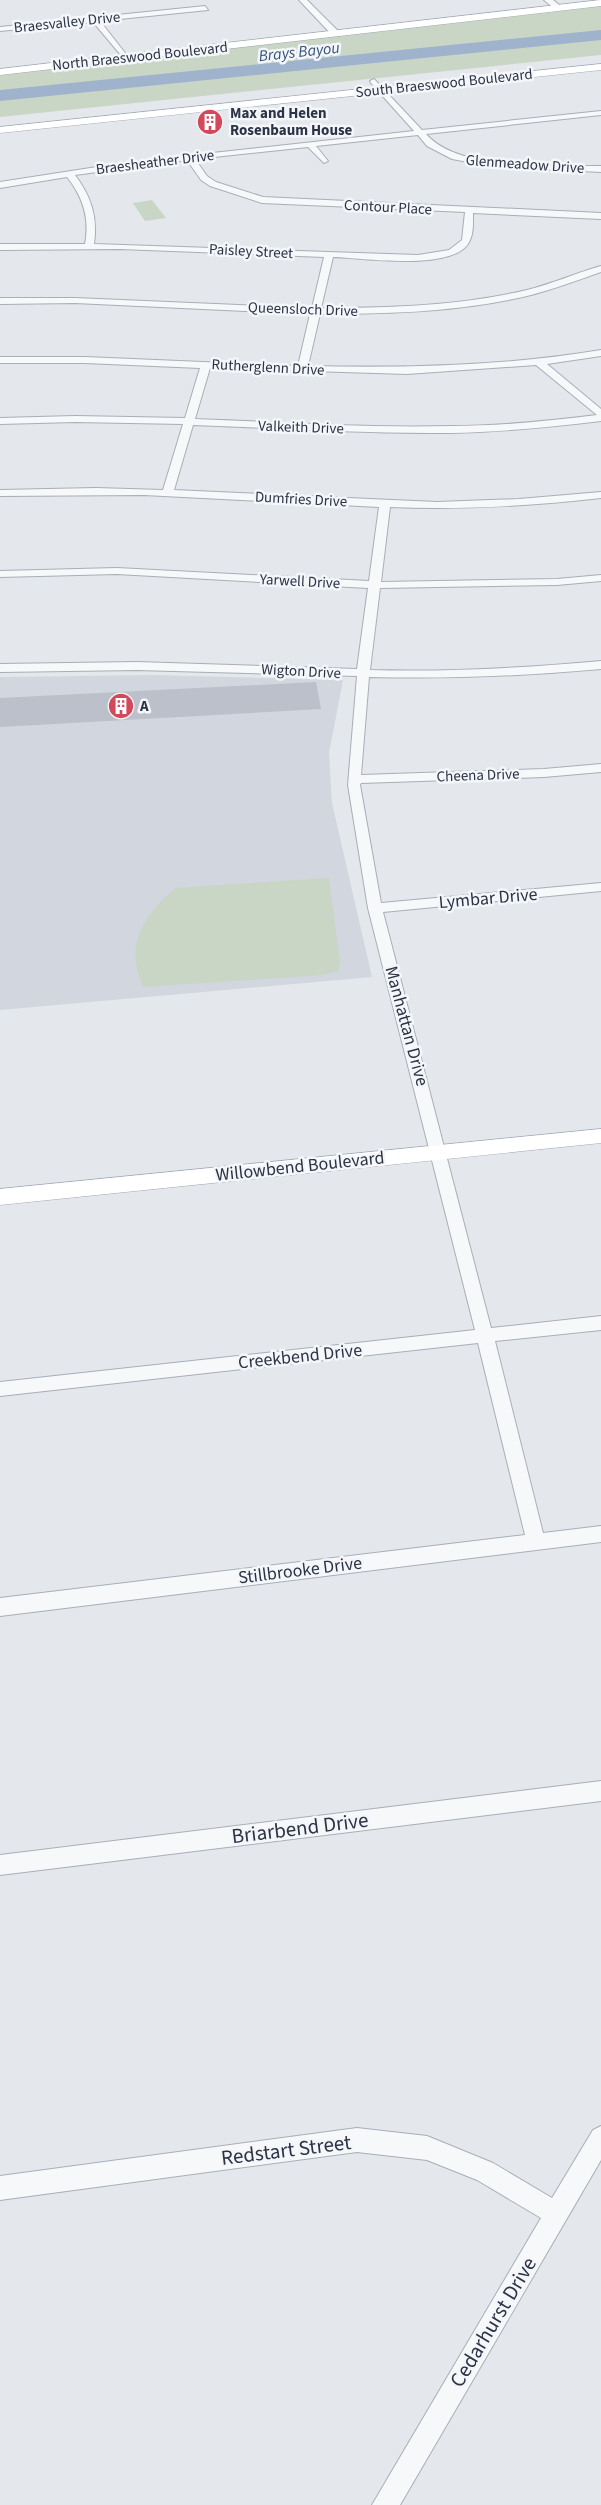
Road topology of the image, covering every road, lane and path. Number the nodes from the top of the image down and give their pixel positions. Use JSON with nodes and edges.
{"nodes":[{"id":1,"x":198,"y":0,"type":"edge"},
{"id":2,"x":303,"y":0,"type":"edge"},
{"id":3,"x":588,"y":0,"type":"edge"},
{"id":4,"x":601,"y":3,"type":"edge"},
{"id":5,"x":553,"y":4,"type":"edge"},
{"id":6,"x":95,"y":19,"type":"junction"},
{"id":7,"x":0,"y":29,"type":"edge"},
{"id":8,"x":334,"y":31,"type":"junction"},
{"id":9,"x":122,"y":55,"type":"junction"},
{"id":10,"x":601,"y":57,"type":"edge"},
{"id":11,"x":583,"y":59,"type":"junction"},
{"id":12,"x":0,"y":66,"type":"edge"},
{"id":13,"x":597,"y":67,"type":"edge"},
{"id":14,"x":0,"y":72,"type":"edge"},
{"id":15,"x":374,"y":81,"type":"junction"},
{"id":16,"x":382,"y":90,"type":"junction"},
{"id":17,"x":192,"y":100,"type":"junction"},
{"id":18,"x":200,"y":109,"type":"junction"},
{"id":19,"x":601,"y":113,"type":"edge"},
{"id":20,"x":0,"y":120,"type":"edge"},
{"id":21,"x":16,"y":123,"type":"junction"},
{"id":22,"x":0,"y":130,"type":"edge"},
{"id":23,"x":420,"y":132,"type":"junction"},
{"id":24,"x":310,"y":144,"type":"junction"},
{"id":25,"x":190,"y":158,"type":"junction"},
{"id":26,"x":324,"y":161,"type":"dead end"},
{"id":27,"x":601,"y":169,"type":"edge"},
{"id":28,"x":69,"y":173,"type":"junction"},
{"id":29,"x":0,"y":185,"type":"edge"},
{"id":30,"x":469,"y":211,"type":"junction"},
{"id":31,"x":601,"y":216,"type":"edge"},
{"id":32,"x":89,"y":246,"type":"junction"},
{"id":33,"x":0,"y":247,"type":"edge"},
{"id":34,"x":329,"y":255,"type":"junction"},
{"id":35,"x":601,"y":269,"type":"edge"},
{"id":36,"x":0,"y":301,"type":"edge"},
{"id":37,"x":315,"y":311,"type":"junction"},
{"id":38,"x":601,"y":344,"type":"edge"},
{"id":39,"x":601,"y":353,"type":"edge"},
{"id":40,"x":0,"y":360,"type":"edge"},
{"id":41,"x":536,"y":360,"type":"junction"},
{"id":42,"x":206,"y":364,"type":"junction"},
{"id":43,"x":302,"y":369,"type":"junction"},
{"id":44,"x":601,"y":416,"type":"edge"},
{"id":45,"x":0,"y":421,"type":"edge"},
{"id":46,"x":189,"y":423,"type":"junction"},
{"id":47,"x":168,"y":492,"type":"junction"},
{"id":48,"x":0,"y":493,"type":"edge"},
{"id":49,"x":601,"y":495,"type":"edge"},
{"id":50,"x":385,"y":504,"type":"junction"},
{"id":51,"x":0,"y":574,"type":"edge"},
{"id":52,"x":601,"y":578,"type":"edge"},
{"id":53,"x":375,"y":585,"type":"junction"},
{"id":54,"x":601,"y":665,"type":"edge"},
{"id":55,"x":0,"y":668,"type":"edge"},
{"id":56,"x":364,"y":674,"type":"junction"},
{"id":57,"x":601,"y":768,"type":"edge"},
{"id":58,"x":354,"y":779,"type":"junction"},
{"id":59,"x":601,"y":887,"type":"edge"},
{"id":60,"x":375,"y":908,"type":"junction"},
{"id":61,"x":601,"y":1136,"type":"edge"},
{"id":62,"x":439,"y":1152,"type":"junction"},
{"id":63,"x":0,"y":1197,"type":"edge"},
{"id":64,"x":601,"y":1323,"type":"edge"},
{"id":65,"x":485,"y":1335,"type":"junction"},
{"id":66,"x":0,"y":1389,"type":"edge"},
{"id":67,"x":601,"y":1534,"type":"edge"},
{"id":68,"x":536,"y":1541,"type":"junction"},
{"id":69,"x":0,"y":1607,"type":"edge"},
{"id":70,"x":601,"y":1791,"type":"edge"},
{"id":71,"x":0,"y":1865,"type":"edge"},
{"id":72,"x":601,"y":2138,"type":"edge"},
{"id":73,"x":0,"y":2188,"type":"edge"},
{"id":74,"x":557,"y":2214,"type":"junction"},
{"id":75,"x":384,"y":2505,"type":"edge"}],
"edges":[{"from":1,"to":6,"type":"street","name":"Braesvalley Drive"},
{"from":2,"to":8,"type":"street"},
{"from":3,"to":5,"type":"main road","name":"North Braeswood Boulevard"},
{"from":4,"to":5,"type":"main road","name":"North Braeswood Boulevard"},
{"from":5,"to":8,"type":"main road","name":"North Braeswood Boulevard"},
{"from":6,"to":7,"type":"street","name":"Braesvalley Drive"},
{"from":6,"to":9,"type":"street"},
{"from":8,"to":9,"type":"main road","name":"North Braeswood Boulevard"},
{"from":9,"to":12,"type":"main road","name":"North Braeswood Boulevard"},
{"from":9,"to":14,"type":"main road","name":"North Braeswood Boulevard"},
{"from":10,"to":11,"type":"main road","name":"South Braeswood Boulevard"},
{"from":11,"to":13,"type":"main road"},
{"from":11,"to":15,"type":"main road","name":"South Braeswood Boulevard"},
{"from":13,"to":16,"type":"main road","name":"South Braeswood Boulevard"},
{"from":15,"to":16,"type":"street","name":"Glenmeadow Drive"},
{"from":15,"to":17,"type":"main road","name":"South Braeswood Boulevard"},
{"from":16,"to":18,"type":"main road","name":"South Braeswood Boulevard"},
{"from":16,"to":23,"type":"street","name":"Glenmeadow Drive"},
{"from":17,"to":18,"type":"main road"},
{"from":17,"to":21,"type":"main road","name":"South Braeswood Boulevard"},
{"from":18,"to":21,"type":"main road","name":"South Braeswood Boulevard"},
{"from":19,"to":23,"type":"street","name":"Braesheather Drive"},
{"from":20,"to":21,"type":"main road","name":"South Braeswood Boulevard"},
{"from":21,"to":22,"type":"main road","name":"South Braeswood Boulevard"},
{"from":23,"to":24,"type":"street","name":"Braesheather Drive"},
{"from":23,"to":27,"type":"street","name":"Glenmeadow Drive"},
{"from":24,"to":25,"type":"street","name":"Braesheather Drive"},
{"from":24,"to":26,"type":"street"},
{"from":25,"to":28,"type":"street","name":"Braesheather Drive"},
{"from":25,"to":30,"type":"street","name":"Contour Place"},
{"from":28,"to":29,"type":"street","name":"Braesheather Drive"},
{"from":28,"to":32,"type":"street"},
{"from":30,"to":31,"type":"street","name":"Contour Place"},
{"from":30,"to":34,"type":"street","name":"Paisley Street"},
{"from":32,"to":33,"type":"street","name":"Paisley Street"},
{"from":32,"to":34,"type":"street","name":"Paisley Street"},
{"from":34,"to":37,"type":"street"},
{"from":35,"to":37,"type":"street","name":"Queensloch Drive"},
{"from":36,"to":37,"type":"street","name":"Queensloch Drive"},
{"from":37,"to":43,"type":"street"},
{"from":38,"to":41,"type":"street","name":"Rutherglenn Drive"},
{"from":39,"to":41,"type":"street","name":"Rutherglenn Drive"},
{"from":40,"to":42,"type":"street","name":"Rutherglenn Drive"},
{"from":41,"to":43,"type":"street","name":"Rutherglenn Drive"},
{"from":41,"to":44,"type":"street"},
{"from":42,"to":43,"type":"street","name":"Rutherglenn Drive"},
{"from":42,"to":46,"type":"street"},
{"from":44,"to":46,"type":"street","name":"Valkeith Drive"},
{"from":45,"to":46,"type":"street","name":"Valkeith Drive"},
{"from":46,"to":47,"type":"street"},
{"from":47,"to":48,"type":"street","name":"Dumfries Drive"},
{"from":47,"to":50,"type":"street","name":"Dumfries Drive"},
{"from":49,"to":50,"type":"street","name":"Dumfries Drive"},
{"from":50,"to":53,"type":"street","name":"Manhattan Drive"},
{"from":51,"to":53,"type":"street","name":"Yarwell Drive"},
{"from":52,"to":53,"type":"street","name":"Yarwell Drive"},
{"from":53,"to":56,"type":"street","name":"Manhattan Drive"},
{"from":54,"to":56,"type":"street","name":"Wigton Drive"},
{"from":55,"to":56,"type":"street","name":"Wigton Drive"},
{"from":56,"to":58,"type":"street","name":"Manhattan Drive"},
{"from":57,"to":58,"type":"street","name":"Cheena Drive"},
{"from":58,"to":60,"type":"street","name":"Manhattan Drive"},
{"from":59,"to":60,"type":"street","name":"Lymbar Drive"},
{"from":60,"to":62,"type":"street","name":"Manhattan Drive"},
{"from":61,"to":62,"type":"main road","name":"Willowbend Boulevard"},
{"from":62,"to":63,"type":"main road","name":"Willowbend Boulevard"},
{"from":62,"to":65,"type":"street","name":"Manhattan Drive"},
{"from":64,"to":65,"type":"street","name":"Creekbend Drive"},
{"from":65,"to":66,"type":"street","name":"Creekbend Drive"},
{"from":65,"to":68,"type":"street","name":"Manhattan Drive"},
{"from":67,"to":68,"type":"street","name":"Stillbrooke Drive"},
{"from":68,"to":69,"type":"street","name":"Stillbrooke Drive"},
{"from":70,"to":71,"type":"street","name":"Briarbend Drive"},
{"from":72,"to":74,"type":"street","name":"Cedarhurst Drive"},
{"from":73,"to":74,"type":"street","name":"Redstart Street"},
{"from":74,"to":75,"type":"street","name":"Cedarhurst Drive"}]}
